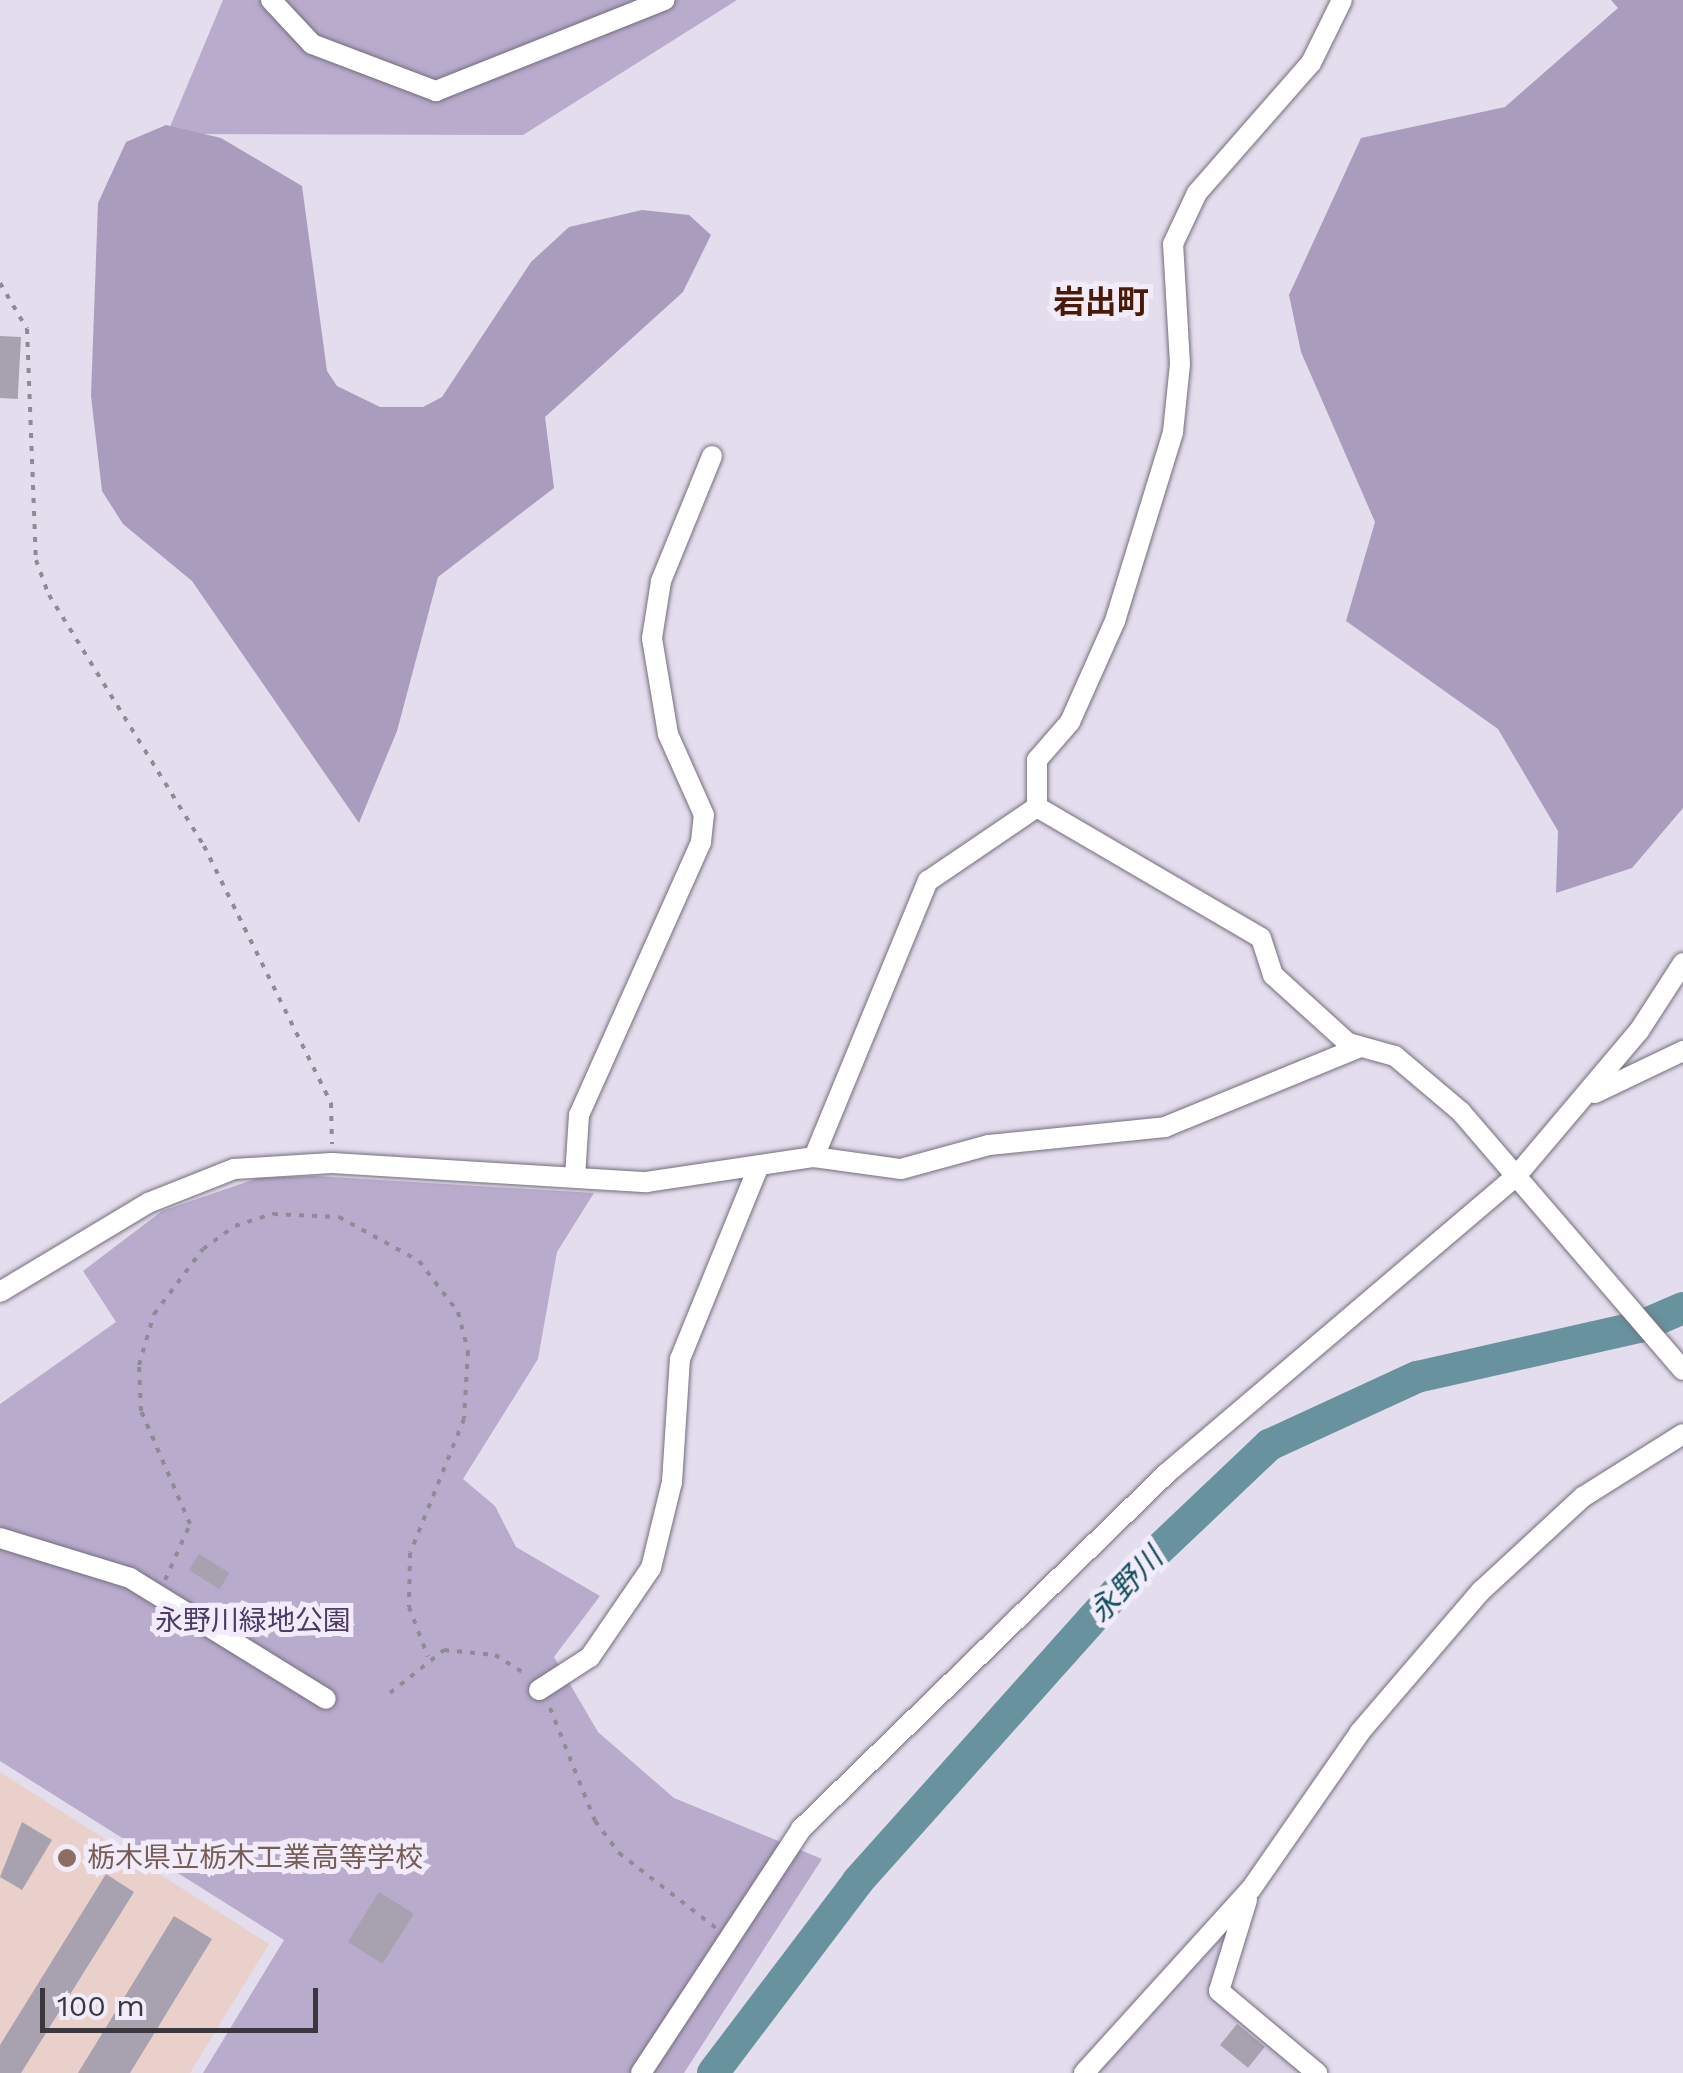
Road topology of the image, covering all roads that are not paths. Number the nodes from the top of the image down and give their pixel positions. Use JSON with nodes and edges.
{"nodes":[{"id":1,"x":270,"y":0,"type":"edge"},
{"id":2,"x":665,"y":0,"type":"edge"},
{"id":3,"x":1342,"y":0,"type":"edge"},
{"id":4,"x":712,"y":456,"type":"dead end"},
{"id":5,"x":1037,"y":807,"type":"junction"},
{"id":6,"x":1683,"y":963,"type":"edge"},
{"id":7,"x":1358,"y":1048,"type":"junction"},
{"id":8,"x":1683,"y":1051,"type":"edge"},
{"id":9,"x":1584,"y":1098,"type":"junction"},
{"id":10,"x":814,"y":1157,"type":"junction"},
{"id":11,"x":759,"y":1165,"type":"junction"},
{"id":12,"x":1518,"y":1174,"type":"junction"},
{"id":13,"x":575,"y":1177,"type":"junction"},
{"id":14,"x":0,"y":1292,"type":"edge"},
{"id":15,"x":1683,"y":1370,"type":"edge"},
{"id":16,"x":1683,"y":1434,"type":"edge"},
{"id":17,"x":0,"y":1538,"type":"edge"},
{"id":18,"x":539,"y":1690,"type":"road end"},
{"id":19,"x":326,"y":1699,"type":"dead end"},
{"id":20,"x":1251,"y":1889,"type":"junction"},
{"id":21,"x":641,"y":2073,"type":"edge"},
{"id":22,"x":1084,"y":2073,"type":"edge"},
{"id":23,"x":1317,"y":2073,"type":"edge"}],
"edges":[{"from":1,"to":2,"type":"street"},
{"from":3,"to":5,"type":"street"},
{"from":4,"to":13,"type":"street"},
{"from":5,"to":7,"type":"street"},
{"from":5,"to":10,"type":"street"},
{"from":6,"to":9,"type":"street"},
{"from":7,"to":10,"type":"street"},
{"from":7,"to":12,"type":"street"},
{"from":8,"to":9,"type":"street"},
{"from":9,"to":12,"type":"street"},
{"from":10,"to":11,"type":"street"},
{"from":11,"to":13,"type":"street"},
{"from":11,"to":18,"type":"street"},
{"from":12,"to":15,"type":"street"},
{"from":12,"to":21,"type":"street"},
{"from":13,"to":14,"type":"street"},
{"from":16,"to":20,"type":"street"},
{"from":17,"to":19,"type":"street"},
{"from":20,"to":22,"type":"street"},
{"from":20,"to":23,"type":"street"}]}
